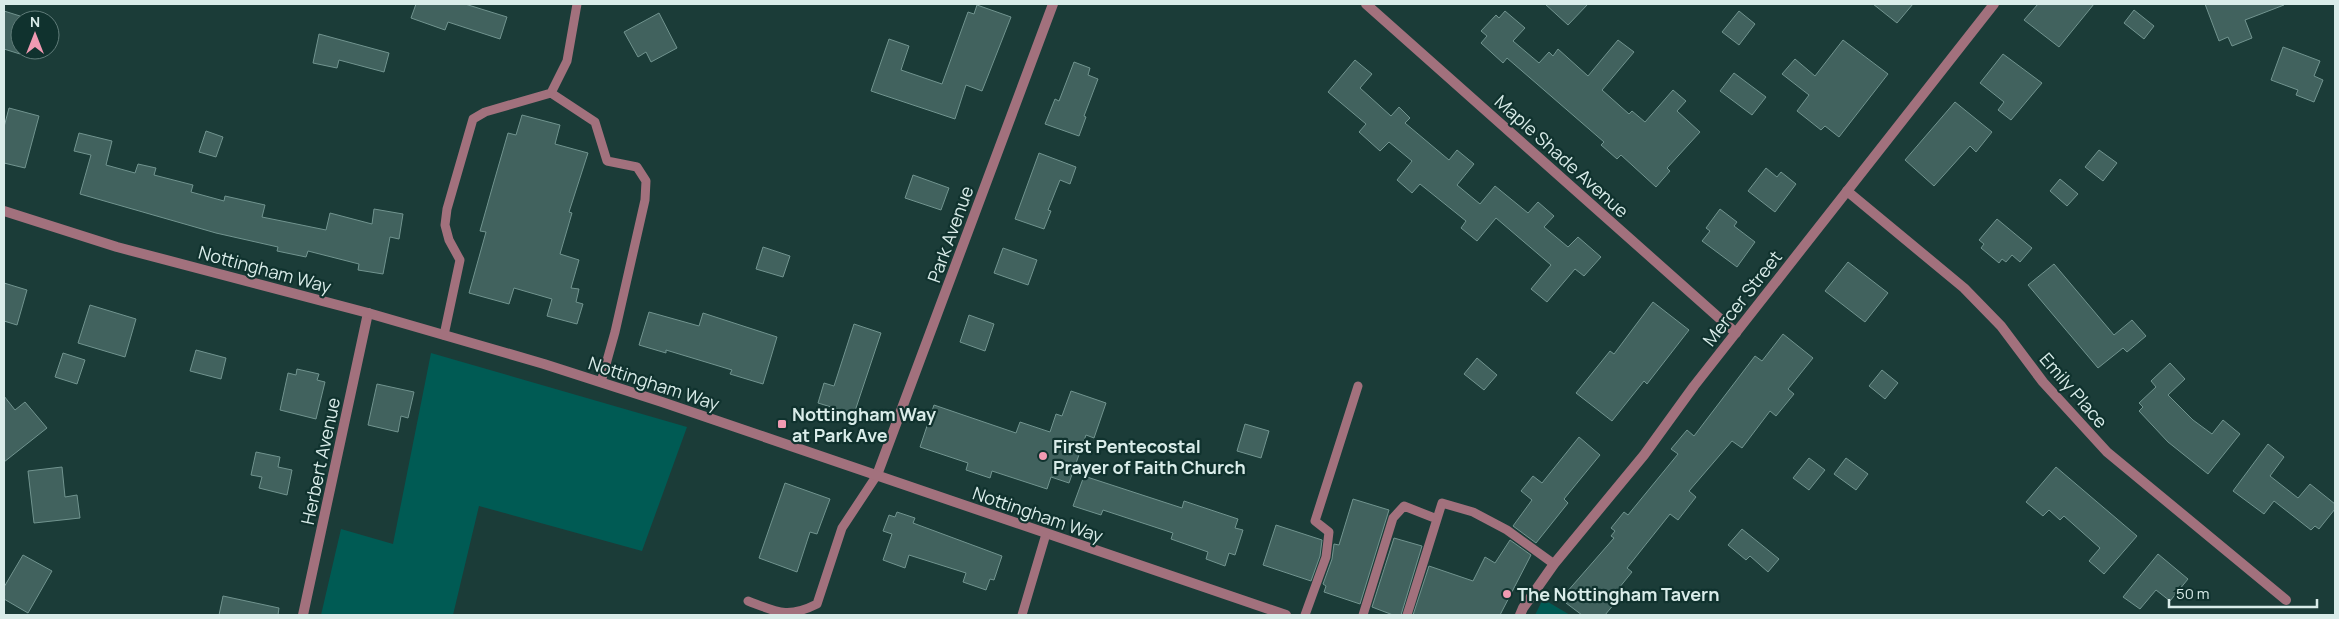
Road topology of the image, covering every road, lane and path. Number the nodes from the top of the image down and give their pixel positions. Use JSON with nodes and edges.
{"nodes":[{"id":1,"x":577,"y":4,"type":"edge"},
{"id":2,"x":1053,"y":4,"type":"edge"},
{"id":3,"x":1366,"y":4,"type":"edge"},
{"id":4,"x":1994,"y":4,"type":"edge"},
{"id":5,"x":550,"y":93,"type":"junction"},
{"id":6,"x":1847,"y":190,"type":"junction"},
{"id":7,"x":4,"y":211,"type":"edge"},
{"id":8,"x":368,"y":313,"type":"junction"},
{"id":9,"x":1736,"y":333,"type":"junction"},
{"id":10,"x":444,"y":335,"type":"junction"},
{"id":11,"x":601,"y":382,"type":"junction"},
{"id":12,"x":1358,"y":386,"type":"dead end"},
{"id":13,"x":877,"y":475,"type":"junction"},
{"id":14,"x":1437,"y":519,"type":"junction"},
{"id":15,"x":1046,"y":534,"type":"junction"},
{"id":16,"x":1554,"y":564,"type":"junction"},
{"id":17,"x":748,"y":600,"type":"dead end"},
{"id":18,"x":2286,"y":600,"type":"dead end"},
{"id":19,"x":1279,"y":614,"type":"edge"},
{"id":20,"x":303,"y":615,"type":"edge"},
{"id":21,"x":1022,"y":615,"type":"edge"},
{"id":22,"x":1305,"y":615,"type":"edge"},
{"id":23,"x":1362,"y":615,"type":"edge"},
{"id":24,"x":1407,"y":615,"type":"edge"},
{"id":25,"x":1520,"y":615,"type":"edge"}],
"edges":[{"from":1,"to":5,"type":"lane"},
{"from":2,"to":13,"type":"street","name":"Park Avenue"},
{"from":3,"to":9,"type":"street","name":"Maple Shade Avenue"},
{"from":4,"to":6,"type":"street","name":"Mercer Street"},
{"from":5,"to":10,"type":"lane"},
{"from":5,"to":11,"type":"lane"},
{"from":6,"to":9,"type":"street","name":"Mercer Street"},
{"from":6,"to":18,"type":"street","name":"Emily Place"},
{"from":7,"to":8,"type":"street","name":"Nottingham Way"},
{"from":8,"to":10,"type":"street","name":"Nottingham Way"},
{"from":8,"to":20,"type":"street","name":"Herbert Avenue"},
{"from":9,"to":16,"type":"street","name":"Mercer Street"},
{"from":10,"to":11,"type":"street","name":"Nottingham Way"},
{"from":11,"to":13,"type":"street","name":"Nottingham Way"},
{"from":12,"to":22,"type":"lane"},
{"from":13,"to":15,"type":"street","name":"Nottingham Way"},
{"from":13,"to":17,"type":"lane"},
{"from":14,"to":16,"type":"lane"},
{"from":14,"to":23,"type":"lane"},
{"from":14,"to":24,"type":"lane"},
{"from":15,"to":19,"type":"street","name":"Nottingham Way"},
{"from":15,"to":21,"type":"lane"},
{"from":16,"to":25,"type":"street","name":"Mercer Street"}]}
